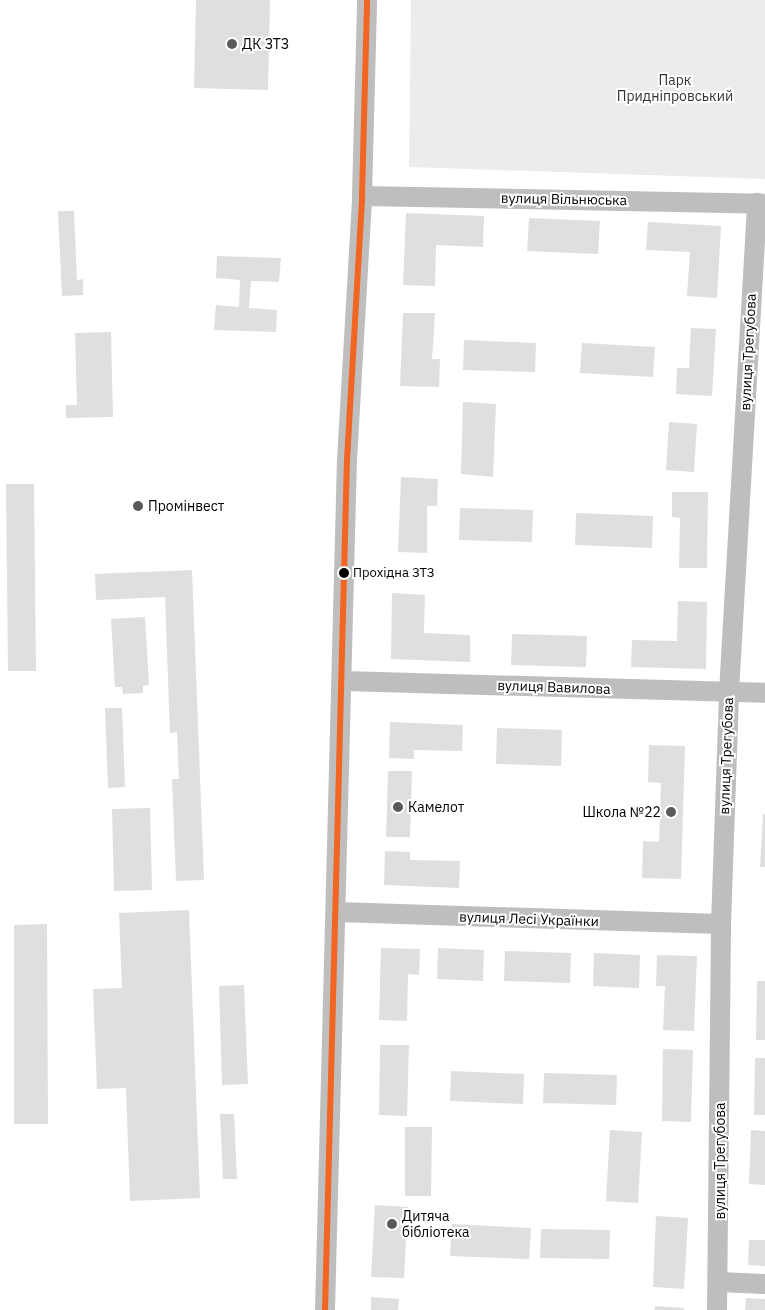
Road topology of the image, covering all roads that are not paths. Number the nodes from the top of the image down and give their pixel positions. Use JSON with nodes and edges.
{"nodes":[{"id":1,"x":368,"y":0,"type":"edge"},
{"id":2,"x":362,"y":196,"type":"junction"},
{"id":3,"x":761,"y":204,"type":"edge"},
{"id":4,"x":344,"y":681,"type":"junction"},
{"id":5,"x":729,"y":692,"type":"junction"},
{"id":6,"x":765,"y":693,"type":"edge"},
{"id":7,"x":337,"y":912,"type":"junction"},
{"id":8,"x":721,"y":924,"type":"junction"},
{"id":9,"x":719,"y":1282,"type":"junction"},
{"id":10,"x":765,"y":1284,"type":"edge"},
{"id":11,"x":325,"y":1310,"type":"edge"},
{"id":12,"x":717,"y":1310,"type":"edge"}],
"edges":[{"from":1,"to":2,"type":"street"},
{"from":2,"to":3,"type":"street","name":"вулиця Вільнюська"},
{"from":2,"to":4,"type":"street"},
{"from":3,"to":5,"type":"street","name":"вулиця Трегубова"},
{"from":4,"to":5,"type":"street","name":"вулиця Вавилова"},
{"from":4,"to":7,"type":"street"},
{"from":5,"to":6,"type":"street","name":"вулиця Вавилова"},
{"from":5,"to":8,"type":"street","name":"вулиця Трегубова"},
{"from":7,"to":8,"type":"street","name":"вулиця Лесі Українки"},
{"from":7,"to":11,"type":"street"},
{"from":8,"to":9,"type":"street","name":"вулиця Трегубова"},
{"from":9,"to":10,"type":"street"},
{"from":9,"to":12,"type":"street","name":"вулиця Трегубова"}]}
